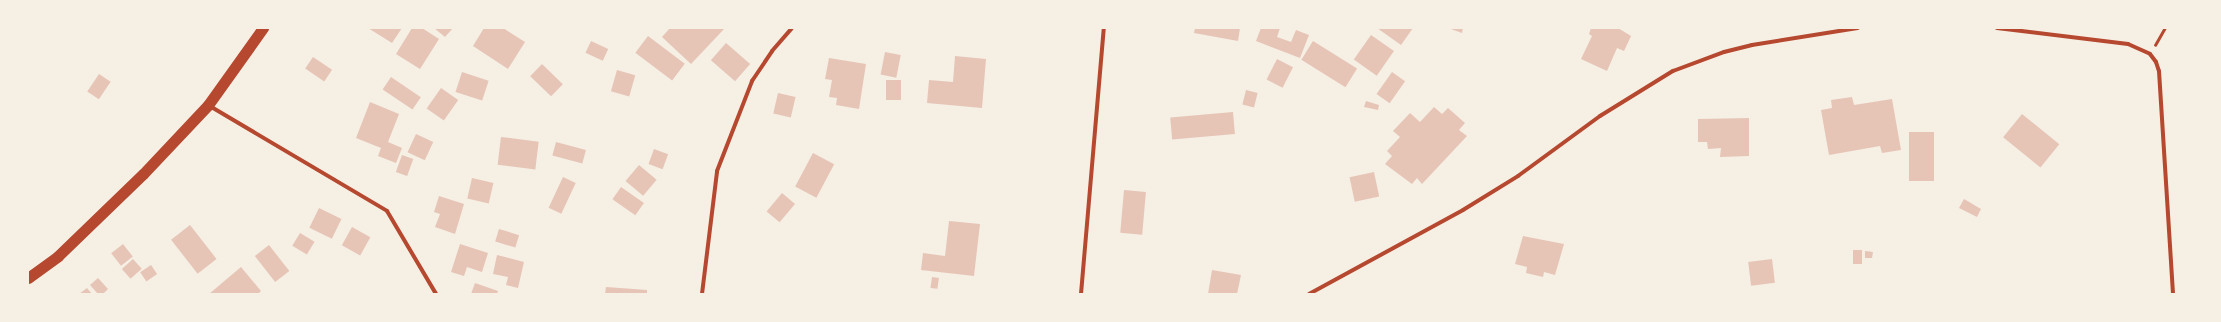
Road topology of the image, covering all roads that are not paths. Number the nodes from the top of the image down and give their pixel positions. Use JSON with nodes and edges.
{"nodes":[{"id":1,"x":263,"y":28,"type":"edge"},
{"id":2,"x":792,"y":28,"type":"edge"},
{"id":3,"x":1104,"y":28,"type":"edge"},
{"id":4,"x":1858,"y":28,"type":"edge"},
{"id":5,"x":1997,"y":28,"type":"edge"},
{"id":6,"x":208,"y":105,"type":"junction"},
{"id":7,"x":28,"y":278,"type":"edge"},
{"id":8,"x":436,"y":294,"type":"edge"},
{"id":9,"x":702,"y":294,"type":"edge"},
{"id":10,"x":1081,"y":294,"type":"edge"},
{"id":11,"x":1309,"y":294,"type":"edge"},
{"id":12,"x":2172,"y":294,"type":"edge"}],
"edges":[{"from":1,"to":6,"type":"highway"},
{"from":2,"to":9,"type":"street"},
{"from":3,"to":10,"type":"street"},
{"from":4,"to":11,"type":"street"},
{"from":5,"to":12,"type":"street"},
{"from":6,"to":7,"type":"highway"},
{"from":6,"to":8,"type":"street"}]}
